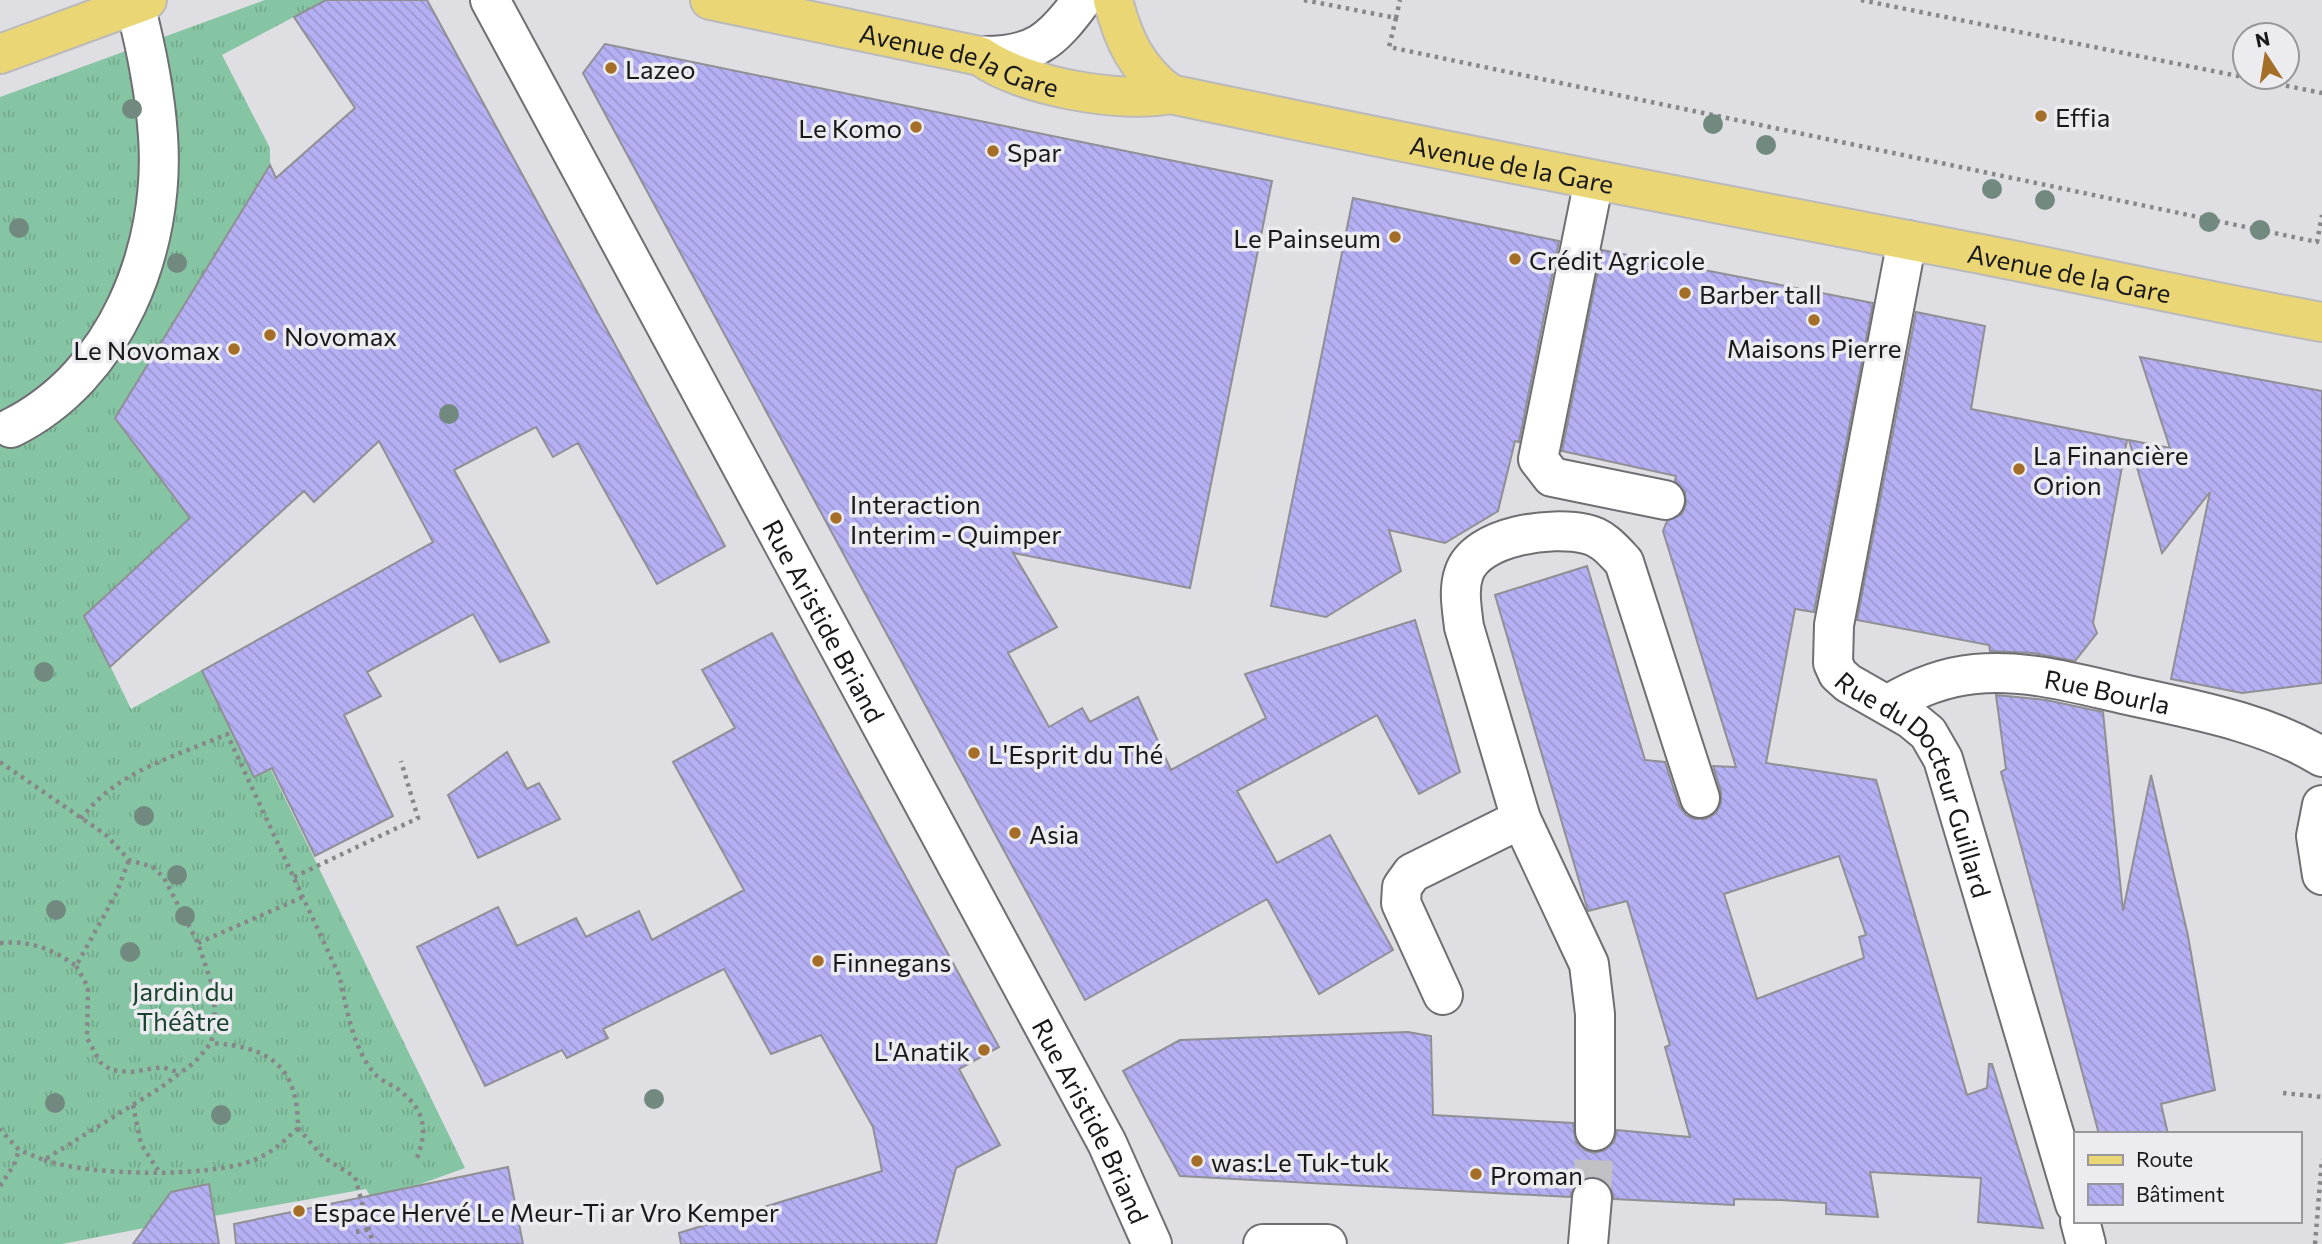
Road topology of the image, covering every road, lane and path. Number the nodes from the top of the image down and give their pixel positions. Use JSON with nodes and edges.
{"nodes":[{"id":1,"x":489,"y":0,"type":"edge"},
{"id":2,"x":709,"y":0,"type":"edge"},
{"id":3,"x":1082,"y":0,"type":"edge"},
{"id":4,"x":1113,"y":0,"type":"edge"},
{"id":5,"x":1304,"y":0,"type":"edge"},
{"id":6,"x":1400,"y":0,"type":"edge"},
{"id":7,"x":1861,"y":0,"type":"edge"},
{"id":8,"x":141,"y":2,"type":"edge"},
{"id":9,"x":1396,"y":18,"type":"junction"},
{"id":10,"x":0,"y":54,"type":"edge"},
{"id":11,"x":980,"y":56,"type":"junction"},
{"id":12,"x":2322,"y":93,"type":"edge"},
{"id":13,"x":1170,"y":94,"type":"junction"},
{"id":14,"x":1594,"y":180,"type":"junction"},
{"id":15,"x":2322,"y":215,"type":"edge"},
{"id":16,"x":1907,"y":240,"type":"junction"},
{"id":17,"x":2322,"y":321,"type":"edge"},
{"id":18,"x":10,"y":428,"type":"dead end"},
{"id":19,"x":1665,"y":500,"type":"dead end"},
{"id":20,"x":1889,"y":704,"type":"junction"},
{"id":21,"x":2322,"y":757,"type":"edge"},
{"id":22,"x":401,"y":761,"type":"dead end"},
{"id":23,"x":0,"y":762,"type":"edge"},
{"id":24,"x":1700,"y":798,"type":"dead end"},
{"id":25,"x":81,"y":819,"type":"junction"},
{"id":26,"x":1521,"y":819,"type":"junction"},
{"id":27,"x":2319,"y":821,"type":"edge"},
{"id":28,"x":129,"y":860,"type":"junction"},
{"id":29,"x":2322,"y":875,"type":"edge"},
{"id":30,"x":294,"y":877,"type":"junction"},
{"id":31,"x":303,"y":897,"type":"junction"},
{"id":32,"x":0,"y":943,"type":"edge"},
{"id":33,"x":198,"y":943,"type":"junction"},
{"id":34,"x":76,"y":966,"type":"junction"},
{"id":35,"x":1443,"y":995,"type":"dead end"},
{"id":36,"x":211,"y":1043,"type":"junction"},
{"id":37,"x":182,"y":1074,"type":"junction"},
{"id":38,"x":2283,"y":1093,"type":"dead end"},
{"id":39,"x":2322,"y":1097,"type":"edge"},
{"id":40,"x":133,"y":1105,"type":"junction"},
{"id":41,"x":298,"y":1128,"type":"junction"},
{"id":42,"x":0,"y":1129,"type":"edge"},
{"id":43,"x":1595,"y":1131,"type":"tunnel mouth"},
{"id":44,"x":19,"y":1150,"type":"junction"},
{"id":45,"x":417,"y":1158,"type":"dead end"},
{"id":46,"x":2322,"y":1159,"type":"edge"},
{"id":47,"x":44,"y":1160,"type":"junction"},
{"id":48,"x":159,"y":1171,"type":"junction"},
{"id":49,"x":0,"y":1186,"type":"edge"},
{"id":50,"x":1592,"y":1198,"type":"tunnel mouth"},
{"id":51,"x":2074,"y":1201,"type":"edge"},
{"id":52,"x":2081,"y":1223,"type":"edge"},
{"id":53,"x":370,"y":1229,"type":"junction"},
{"id":54,"x":356,"y":1232,"type":"dead end"},
{"id":55,"x":373,"y":1244,"type":"edge"},
{"id":56,"x":1152,"y":1244,"type":"edge"},
{"id":57,"x":1263,"y":1244,"type":"edge"},
{"id":58,"x":1327,"y":1244,"type":"edge"},
{"id":59,"x":1588,"y":1244,"type":"edge"},
{"id":60,"x":2086,"y":1244,"type":"edge"},
{"id":61,"x":2315,"y":1244,"type":"edge"}],
"edges":[{"from":1,"to":56,"type":"street","name":"Rue Aristide Briand"},
{"from":2,"to":11,"type":"main road","name":"Avenue de la Gare"},
{"from":3,"to":11,"type":"street"},
{"from":4,"to":13,"type":"main road"},
{"from":5,"to":9,"type":"path"},
{"from":6,"to":9,"type":"path"},
{"from":7,"to":12,"type":"path"},
{"from":8,"to":10,"type":"main road"},
{"from":8,"to":18,"type":"street"},
{"from":9,"to":15,"type":"path"},
{"from":11,"to":13,"type":"main road","name":"Avenue de la Gare"},
{"from":13,"to":14,"type":"main road","name":"Avenue de la Gare"},
{"from":14,"to":16,"type":"main road","name":"Avenue de la Gare"},
{"from":14,"to":19,"type":"street"},
{"from":16,"to":17,"type":"main road","name":"Avenue de la Gare"},
{"from":16,"to":20,"type":"street","name":"Rue du Docteur Guillard"},
{"from":20,"to":21,"type":"street","name":"Rue Bourla"},
{"from":20,"to":51,"type":"street","name":"Rue du Docteur Guillard"},
{"from":22,"to":30,"type":"path"},
{"from":23,"to":25,"type":"path"},
{"from":24,"to":26,"type":"street"},
{"from":25,"to":28,"type":"path"},
{"from":25,"to":30,"type":"path"},
{"from":26,"to":35,"type":"street"},
{"from":26,"to":43,"type":"street"},
{"from":27,"to":29,"type":"street"},
{"from":28,"to":33,"type":"path"},
{"from":28,"to":34,"type":"path"},
{"from":30,"to":31,"type":"path"},
{"from":31,"to":33,"type":"path"},
{"from":31,"to":45,"type":"path"},
{"from":32,"to":34,"type":"path"},
{"from":33,"to":36,"type":"path"},
{"from":34,"to":37,"type":"path"},
{"from":36,"to":37,"type":"path"},
{"from":36,"to":41,"type":"path"},
{"from":37,"to":40,"type":"path"},
{"from":38,"to":39,"type":"path"},
{"from":40,"to":47,"type":"path"},
{"from":40,"to":48,"type":"path"},
{"from":41,"to":48,"type":"path"},
{"from":41,"to":53,"type":"path"},
{"from":42,"to":44,"type":"path"},
{"from":44,"to":47,"type":"path"},
{"from":44,"to":49,"type":"path"},
{"from":46,"to":61,"type":"path"},
{"from":47,"to":48,"type":"path"},
{"from":50,"to":59,"type":"street"},
{"from":52,"to":60,"type":"street"},
{"from":53,"to":54,"type":"path"},
{"from":53,"to":55,"type":"path"},
{"from":57,"to":58,"type":"street"}]}
